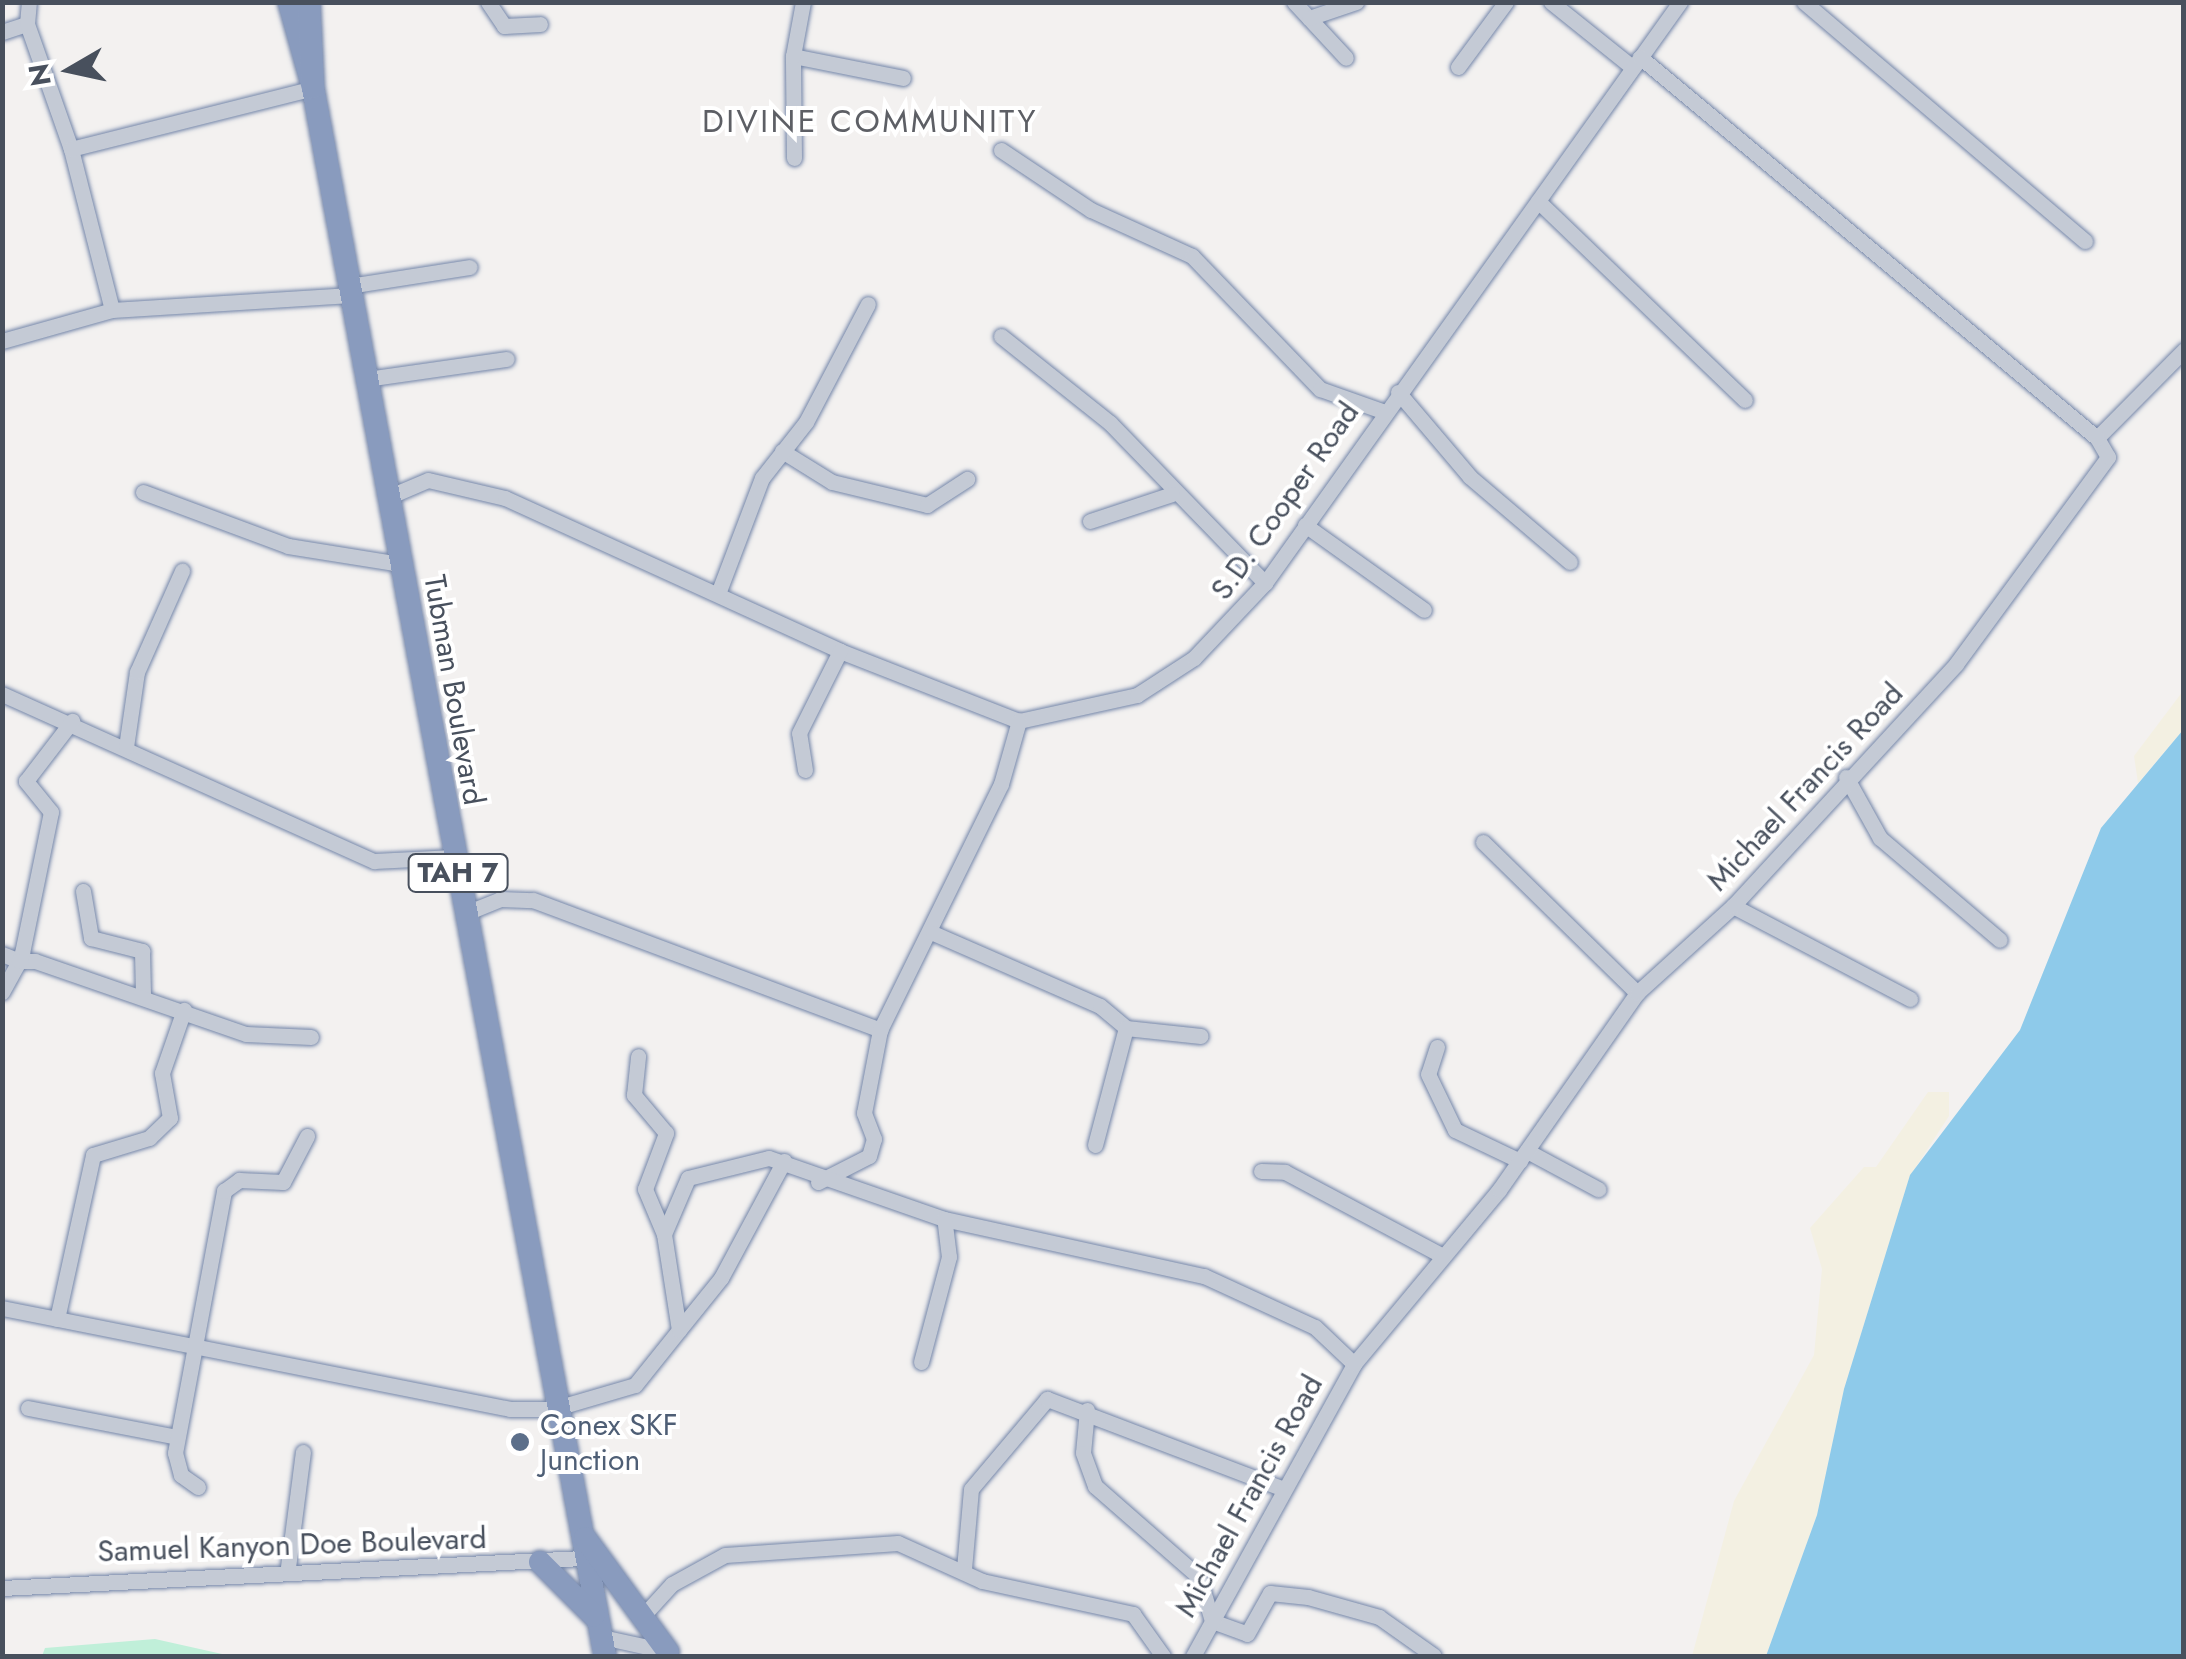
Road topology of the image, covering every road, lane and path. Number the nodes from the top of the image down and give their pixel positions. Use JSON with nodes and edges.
{"nodes":[{"id":1,"x":28,"y":2,"type":"edge"},
{"id":2,"x":289,"y":2,"type":"edge"},
{"id":3,"x":309,"y":2,"type":"edge"},
{"id":4,"x":488,"y":2,"type":"edge"},
{"id":5,"x":803,"y":2,"type":"edge"},
{"id":6,"x":1294,"y":2,"type":"edge"},
{"id":7,"x":1356,"y":2,"type":"edge"},
{"id":8,"x":1506,"y":2,"type":"edge"},
{"id":9,"x":1550,"y":2,"type":"edge"},
{"id":10,"x":1680,"y":2,"type":"edge"},
{"id":11,"x":1804,"y":2,"type":"edge"},
{"id":12,"x":1309,"y":18,"type":"junction"},
{"id":13,"x":27,"y":24,"type":"junction"},
{"id":14,"x":540,"y":24,"type":"dead end"},
{"id":15,"x":2,"y":32,"type":"edge"},
{"id":16,"x":792,"y":56,"type":"junction"},
{"id":17,"x":1346,"y":58,"type":"dead end"},
{"id":18,"x":1636,"y":62,"type":"junction"},
{"id":19,"x":1458,"y":67,"type":"dead end"},
{"id":20,"x":903,"y":78,"type":"dead end"},
{"id":21,"x":314,"y":88,"type":"junction"},
{"id":22,"x":71,"y":149,"type":"junction"},
{"id":23,"x":1002,"y":150,"type":"dead end"},
{"id":24,"x":794,"y":158,"type":"dead end"},
{"id":25,"x":1538,"y":201,"type":"junction"},
{"id":26,"x":2084,"y":241,"type":"dead end"},
{"id":27,"x":470,"y":268,"type":"dead end"},
{"id":28,"x":350,"y":290,"type":"junction"},
{"id":29,"x":868,"y":304,"type":"dead end"},
{"id":30,"x":112,"y":310,"type":"junction"},
{"id":31,"x":1001,"y":336,"type":"dead end"},
{"id":32,"x":2,"y":342,"type":"edge"},
{"id":33,"x":2184,"y":350,"type":"edge"},
{"id":34,"x":507,"y":359,"type":"dead end"},
{"id":35,"x":366,"y":379,"type":"junction"},
{"id":36,"x":1398,"y":392,"type":"junction"},
{"id":37,"x":1746,"y":400,"type":"dead end"},
{"id":38,"x":1382,"y":411,"type":"junction"},
{"id":39,"x":2096,"y":438,"type":"junction"},
{"id":40,"x":782,"y":451,"type":"junction"},
{"id":41,"x":968,"y":479,"type":"dead end"},
{"id":42,"x":143,"y":492,"type":"dead end"},
{"id":43,"x":1172,"y":494,"type":"junction"},
{"id":44,"x":388,"y":497,"type":"junction"},
{"id":45,"x":1090,"y":521,"type":"dead end"},
{"id":46,"x":1305,"y":525,"type":"junction"},
{"id":47,"x":1570,"y":562,"type":"dead end"},
{"id":48,"x":400,"y":564,"type":"junction"},
{"id":49,"x":182,"y":571,"type":"dead end"},
{"id":50,"x":1265,"y":583,"type":"junction"},
{"id":51,"x":719,"y":592,"type":"junction"},
{"id":52,"x":1424,"y":610,"type":"dead end"},
{"id":53,"x":840,"y":651,"type":"junction"},
{"id":54,"x":2,"y":694,"type":"edge"},
{"id":55,"x":72,"y":721,"type":"junction"},
{"id":56,"x":1018,"y":721,"type":"junction"},
{"id":57,"x":126,"y":747,"type":"junction"},
{"id":58,"x":805,"y":770,"type":"dead end"},
{"id":59,"x":1846,"y":777,"type":"junction"},
{"id":60,"x":1483,"y":842,"type":"dead end"},
{"id":61,"x":454,"y":857,"type":"junction"},
{"id":62,"x":82,"y":892,"type":"dead end"},
{"id":63,"x":1733,"y":906,"type":"junction"},
{"id":64,"x":466,"y":914,"type":"junction"},
{"id":65,"x":933,"y":933,"type":"junction"},
{"id":66,"x":2000,"y":940,"type":"dead end"},
{"id":67,"x":2,"y":943,"type":"edge"},
{"id":68,"x":2,"y":954,"type":"edge"},
{"id":69,"x":25,"y":958,"type":"junction"},
{"id":70,"x":3,"y":990,"type":"edge"},
{"id":71,"x":1636,"y":992,"type":"junction"},
{"id":72,"x":143,"y":996,"type":"junction"},
{"id":73,"x":1910,"y":998,"type":"dead end"},
{"id":74,"x":184,"y":1010,"type":"junction"},
{"id":75,"x":1126,"y":1028,"type":"junction"},
{"id":76,"x":880,"y":1030,"type":"junction"},
{"id":77,"x":1201,"y":1036,"type":"dead end"},
{"id":78,"x":311,"y":1037,"type":"dead end"},
{"id":79,"x":1436,"y":1046,"type":"dead end"},
{"id":80,"x":638,"y":1056,"type":"dead end"},
{"id":81,"x":308,"y":1136,"type":"dead end"},
{"id":82,"x":1095,"y":1144,"type":"dead end"},
{"id":83,"x":1523,"y":1156,"type":"junction"},
{"id":84,"x":784,"y":1160,"type":"junction"},
{"id":85,"x":1261,"y":1171,"type":"dead end"},
{"id":86,"x":818,"y":1182,"type":"junction"},
{"id":87,"x":1598,"y":1188,"type":"dead end"},
{"id":88,"x":944,"y":1219,"type":"junction"},
{"id":89,"x":664,"y":1234,"type":"junction"},
{"id":90,"x":1441,"y":1255,"type":"junction"},
{"id":91,"x":2,"y":1308,"type":"edge"},
{"id":92,"x":58,"y":1320,"type":"junction"},
{"id":93,"x":679,"y":1330,"type":"junction"},
{"id":94,"x":197,"y":1350,"type":"junction"},
{"id":95,"x":921,"y":1362,"type":"dead end"},
{"id":96,"x":1354,"y":1364,"type":"junction"},
{"id":97,"x":28,"y":1408,"type":"dead end"},
{"id":98,"x":553,"y":1409,"type":"junction"},
{"id":99,"x":1087,"y":1410,"type":"junction"},
{"id":100,"x":176,"y":1437,"type":"junction"},
{"id":101,"x":303,"y":1452,"type":"dead end"},
{"id":102,"x":198,"y":1487,"type":"dead end"},
{"id":103,"x":1279,"y":1487,"type":"junction"},
{"id":104,"x":577,"y":1525,"type":"junction"},
{"id":105,"x":583,"y":1558,"type":"junction"},
{"id":106,"x":540,"y":1562,"type":"junction"},
{"id":107,"x":288,"y":1567,"type":"junction"},
{"id":108,"x":964,"y":1569,"type":"junction"},
{"id":109,"x":2,"y":1588,"type":"edge"},
{"id":110,"x":640,"y":1619,"type":"junction"},
{"id":111,"x":1212,"y":1621,"type":"junction"},
{"id":112,"x":602,"y":1638,"type":"edge"},
{"id":113,"x":671,"y":1654,"type":"edge"},
{"id":114,"x":1162,"y":1656,"type":"edge"},
{"id":115,"x":1193,"y":1656,"type":"edge"},
{"id":116,"x":1434,"y":1656,"type":"edge"}],
"edges":[{"from":1,"to":13,"type":"street"},
{"from":2,"to":21,"type":"highway","name":"Tubman Boulevard","number":"TAH 7"},
{"from":3,"to":21,"type":"highway","name":"Tubman Boulevard","number":"TAH 7"},
{"from":4,"to":14,"type":"street"},
{"from":5,"to":16,"type":"street"},
{"from":6,"to":12,"type":"street"},
{"from":7,"to":12,"type":"street"},
{"from":8,"to":19,"type":"street"},
{"from":9,"to":18,"type":"street"},
{"from":10,"to":18,"type":"street","name":"S.D. Cooper Road"},
{"from":11,"to":26,"type":"street"},
{"from":12,"to":17,"type":"street"},
{"from":13,"to":15,"type":"street"},
{"from":13,"to":22,"type":"street"},
{"from":16,"to":20,"type":"street"},
{"from":16,"to":24,"type":"street"},
{"from":18,"to":25,"type":"street","name":"S.D. Cooper Road"},
{"from":18,"to":39,"type":"street"},
{"from":21,"to":22,"type":"street"},
{"from":21,"to":28,"type":"highway","name":"Tubman Boulevard","number":"TAH 7"},
{"from":22,"to":30,"type":"street"},
{"from":23,"to":38,"type":"street"},
{"from":25,"to":36,"type":"street","name":"S.D. Cooper Road"},
{"from":25,"to":37,"type":"street"},
{"from":27,"to":28,"type":"street"},
{"from":28,"to":30,"type":"street"},
{"from":28,"to":35,"type":"highway","name":"Tubman Boulevard","number":"TAH 7"},
{"from":29,"to":40,"type":"street"},
{"from":30,"to":32,"type":"street"},
{"from":31,"to":43,"type":"street"},
{"from":33,"to":39,"type":"street"},
{"from":34,"to":35,"type":"street"},
{"from":35,"to":44,"type":"highway","name":"Tubman Boulevard","number":"TAH 7"},
{"from":36,"to":38,"type":"street","name":"S.D. Cooper Road"},
{"from":36,"to":47,"type":"street"},
{"from":38,"to":46,"type":"street","name":"S.D. Cooper Road"},
{"from":39,"to":59,"type":"street","name":"Michael Francis Road"},
{"from":40,"to":41,"type":"street"},
{"from":40,"to":51,"type":"street"},
{"from":42,"to":48,"type":"street"},
{"from":43,"to":45,"type":"street"},
{"from":43,"to":50,"type":"street"},
{"from":44,"to":48,"type":"highway","name":"Tubman Boulevard","number":"TAH 7"},
{"from":44,"to":51,"type":"street"},
{"from":46,"to":50,"type":"street","name":"S.D. Cooper Road"},
{"from":46,"to":52,"type":"street"},
{"from":48,"to":61,"type":"highway","name":"Tubman Boulevard","number":"TAH 7"},
{"from":49,"to":57,"type":"street"},
{"from":50,"to":56,"type":"street","name":"S.D. Cooper Road"},
{"from":51,"to":53,"type":"street"},
{"from":53,"to":56,"type":"street"},
{"from":53,"to":58,"type":"street"},
{"from":54,"to":55,"type":"street"},
{"from":55,"to":57,"type":"street"},
{"from":55,"to":69,"type":"street"},
{"from":56,"to":65,"type":"street"},
{"from":57,"to":61,"type":"street"},
{"from":59,"to":63,"type":"street","name":"Michael Francis Road"},
{"from":59,"to":66,"type":"street"},
{"from":60,"to":71,"type":"street"},
{"from":61,"to":64,"type":"highway","name":"Tubman Boulevard","number":"TAH 7"},
{"from":62,"to":72,"type":"street"},
{"from":63,"to":71,"type":"street","name":"Michael Francis Road"},
{"from":63,"to":73,"type":"street"},
{"from":64,"to":76,"type":"street"},
{"from":64,"to":98,"type":"highway","name":"Tubman Boulevard","number":"TAH 7"},
{"from":65,"to":75,"type":"street"},
{"from":65,"to":76,"type":"street"},
{"from":67,"to":69,"type":"street"},
{"from":68,"to":69,"type":"street"},
{"from":69,"to":70,"type":"street"},
{"from":69,"to":72,"type":"street"},
{"from":71,"to":83,"type":"street","name":"Michael Francis Road"},
{"from":72,"to":74,"type":"street"},
{"from":74,"to":78,"type":"street"},
{"from":74,"to":92,"type":"street"},
{"from":75,"to":77,"type":"street"},
{"from":75,"to":82,"type":"street"},
{"from":76,"to":86,"type":"street"},
{"from":79,"to":83,"type":"street"},
{"from":80,"to":89,"type":"street"},
{"from":81,"to":94,"type":"street"},
{"from":83,"to":87,"type":"street"},
{"from":83,"to":90,"type":"street","name":"Michael Francis Road"},
{"from":84,"to":86,"type":"street"},
{"from":84,"to":89,"type":"street"},
{"from":84,"to":93,"type":"street"},
{"from":85,"to":90,"type":"street"},
{"from":86,"to":88,"type":"street"},
{"from":88,"to":95,"type":"street"},
{"from":88,"to":96,"type":"street"},
{"from":89,"to":93,"type":"street"},
{"from":90,"to":96,"type":"street","name":"Michael Francis Road"},
{"from":91,"to":92,"type":"street"},
{"from":92,"to":94,"type":"street"},
{"from":93,"to":98,"type":"street"},
{"from":94,"to":98,"type":"street"},
{"from":94,"to":100,"type":"street"},
{"from":96,"to":103,"type":"street","name":"Michael Francis Road"},
{"from":97,"to":100,"type":"street"},
{"from":98,"to":104,"type":"highway","name":"Tubman Boulevard","number":"TAH 7"},
{"from":99,"to":103,"type":"street"},
{"from":99,"to":108,"type":"street"},
{"from":99,"to":111,"type":"street"},
{"from":100,"to":102,"type":"street"},
{"from":101,"to":107,"type":"street"},
{"from":103,"to":111,"type":"street","name":"Michael Francis Road"},
{"from":104,"to":105,"type":"highway","name":"Tubman Boulevard","number":"TAH 7"},
{"from":104,"to":110,"type":"highway"},
{"from":105,"to":106,"type":"street","name":"Samuel Kanyon Doe Boulevard"},
{"from":105,"to":112,"type":"highway","name":"Tubman Boulevard","number":"TAH 7"},
{"from":106,"to":107,"type":"street","name":"Samuel Kanyon Doe Boulevard"},
{"from":106,"to":112,"type":"highway"},
{"from":107,"to":109,"type":"street","name":"Samuel Kanyon Doe Boulevard"},
{"from":108,"to":110,"type":"street"},
{"from":108,"to":114,"type":"street"},
{"from":110,"to":113,"type":"highway"},
{"from":111,"to":115,"type":"street","name":"Michael Francis Road"},
{"from":111,"to":116,"type":"street"},
{"from":112,"to":113,"type":"street"}]}
